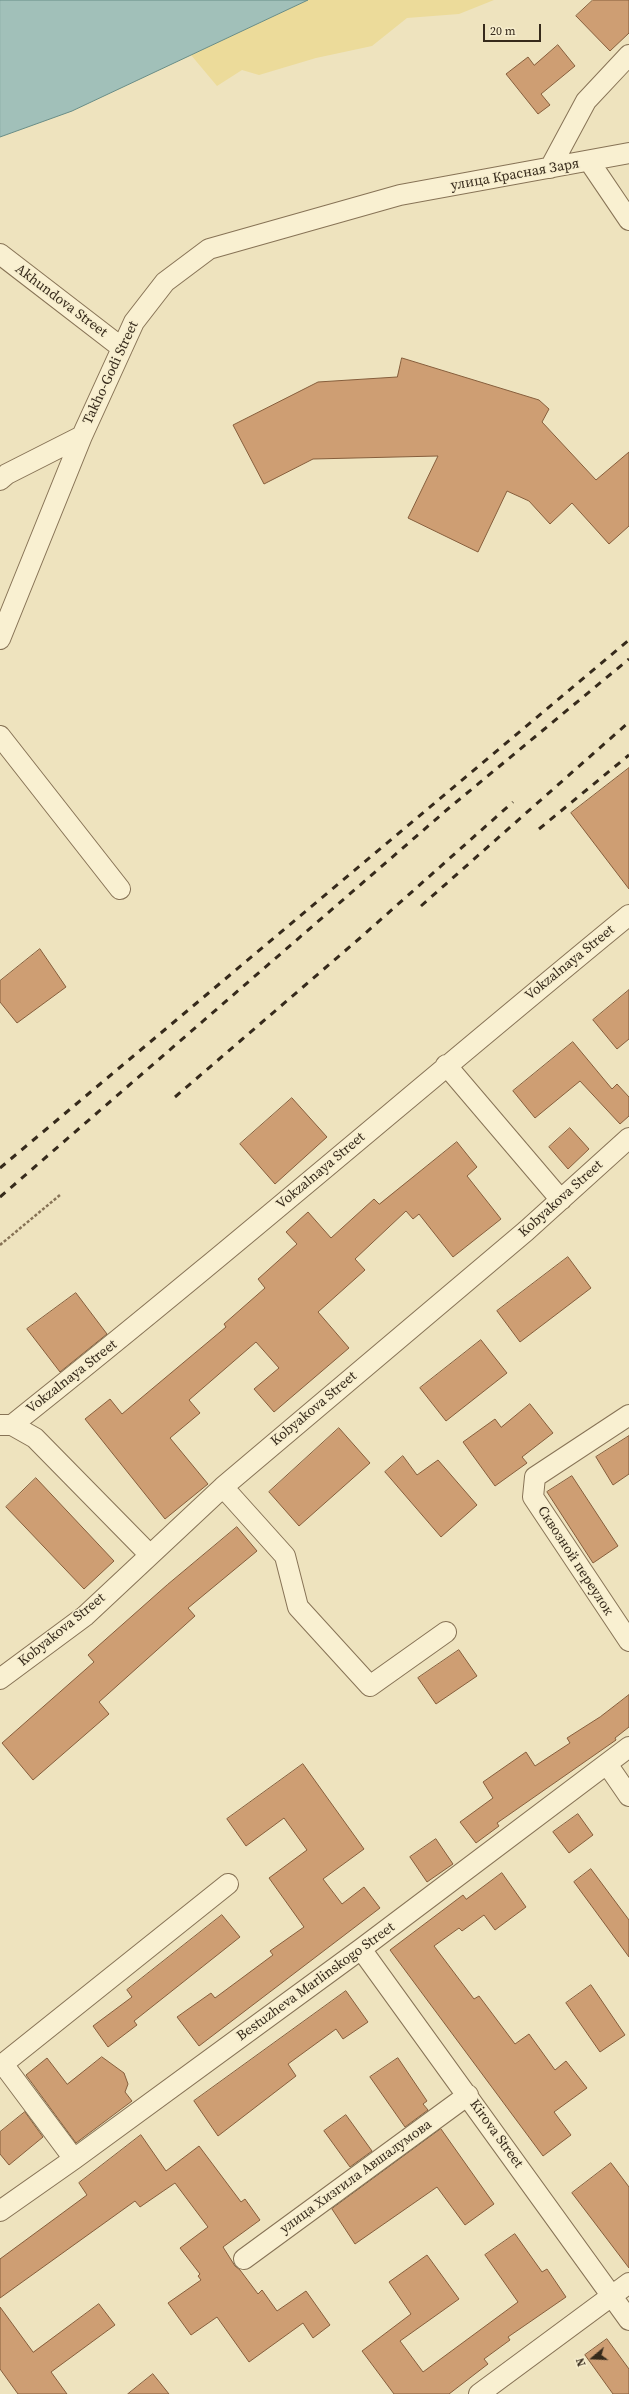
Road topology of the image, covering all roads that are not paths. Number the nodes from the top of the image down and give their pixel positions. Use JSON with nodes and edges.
{"nodes":[{"id":1,"x":629,"y":55,"type":"edge"},
{"id":2,"x":629,"y":153,"type":"edge"},
{"id":3,"x":589,"y":161,"type":"junction"},
{"id":4,"x":550,"y":168,"type":"junction"},
{"id":5,"x":400,"y":195,"type":"joint"},
{"id":6,"x":629,"y":220,"type":"edge"},
{"id":7,"x":0,"y":254,"type":"edge"},
{"id":8,"x":122,"y":348,"type":"junction"},
{"id":9,"x":82,"y":436,"type":"junction"},
{"id":10,"x":0,"y":480,"type":"edge"},
{"id":11,"x":0,"y":639,"type":"edge"},
{"id":12,"x":0,"y":736,"type":"edge"},
{"id":13,"x":120,"y":889,"type":"dead end"},
{"id":14,"x":629,"y":915,"type":"edge"},
{"id":15,"x":446,"y":1066,"type":"junction"},
{"id":16,"x":629,"y":1138,"type":"edge"},
{"id":17,"x":561,"y":1200,"type":"junction"},
{"id":18,"x":629,"y":1415,"type":"edge"},
{"id":19,"x":6,"y":1425,"type":"edge"},
{"id":20,"x":222,"y":1487,"type":"junction"},
{"id":21,"x":149,"y":1554,"type":"junction"},
{"id":22,"x":446,"y":1632,"type":"dead end"},
{"id":23,"x":629,"y":1641,"type":"edge"},
{"id":24,"x":0,"y":1679,"type":"edge"},
{"id":25,"x":629,"y":1747,"type":"edge"},
{"id":26,"x":607,"y":1764,"type":"junction"},
{"id":27,"x":629,"y":1796,"type":"edge"},
{"id":28,"x":228,"y":1884,"type":"dead end"},
{"id":29,"x":361,"y":1949,"type":"junction"},
{"id":30,"x":468,"y":2095,"type":"junction"},
{"id":31,"x":74,"y":2159,"type":"junction"},
{"id":32,"x":0,"y":2211,"type":"edge"},
{"id":33,"x":244,"y":2259,"type":"dead end"},
{"id":34,"x":629,"y":2283,"type":"edge"},
{"id":35,"x":612,"y":2296,"type":"junction"},
{"id":36,"x":629,"y":2320,"type":"edge"},
{"id":37,"x":478,"y":2394,"type":"edge"}],
"edges":[{"from":1,"to":4,"type":"street"},
{"from":2,"to":3,"type":"street","name":"улица Красная Заря"},
{"from":3,"to":4,"type":"street","name":"улица Красная Заря"},
{"from":3,"to":6,"type":"street"},
{"from":4,"to":5,"type":"street","name":"улица Красная Заря"},
{"from":5,"to":8,"type":"street","name":"Takho-Godi Street"},
{"from":7,"to":8,"type":"street","name":"Akhundova Street"},
{"from":8,"to":9,"type":"street","name":"Takho-Godi Street"},
{"from":9,"to":10,"type":"street"},
{"from":9,"to":11,"type":"street","name":"Takho-Godi Street"},
{"from":12,"to":13,"type":"street"},
{"from":14,"to":15,"type":"street","name":"Vokzalnaya Street"},
{"from":15,"to":17,"type":"street"},
{"from":15,"to":19,"type":"street","name":"Vokzalnaya Street"},
{"from":16,"to":17,"type":"street","name":"Kobyakova Street"},
{"from":17,"to":20,"type":"street","name":"Kobyakova Street"},
{"from":18,"to":23,"type":"street","name":"Сквозной переулок"},
{"from":19,"to":21,"type":"street","name":"Vokzalnaya Street"},
{"from":20,"to":21,"type":"street","name":"Kobyakova Street"},
{"from":20,"to":22,"type":"street"},
{"from":21,"to":24,"type":"street","name":"Kobyakova Street"},
{"from":25,"to":26,"type":"street","name":"Bestuzheva Marlinskogo Street"},
{"from":26,"to":27,"type":"street"},
{"from":26,"to":29,"type":"street","name":"Bestuzheva Marlinskogo Street"},
{"from":28,"to":31,"type":"street"},
{"from":29,"to":30,"type":"street","name":"Kirova Street"},
{"from":29,"to":31,"type":"street","name":"Bestuzheva Marlinskogo Street"},
{"from":30,"to":33,"type":"street","name":"улица Хизгила Авшалумова"},
{"from":30,"to":35,"type":"street","name":"Kirova Street"},
{"from":31,"to":32,"type":"street","name":"Bestuzheva Marlinskogo Street"},
{"from":34,"to":35,"type":"street"},
{"from":35,"to":36,"type":"street","name":"Kirova Street"},
{"from":35,"to":37,"type":"street"}]}
